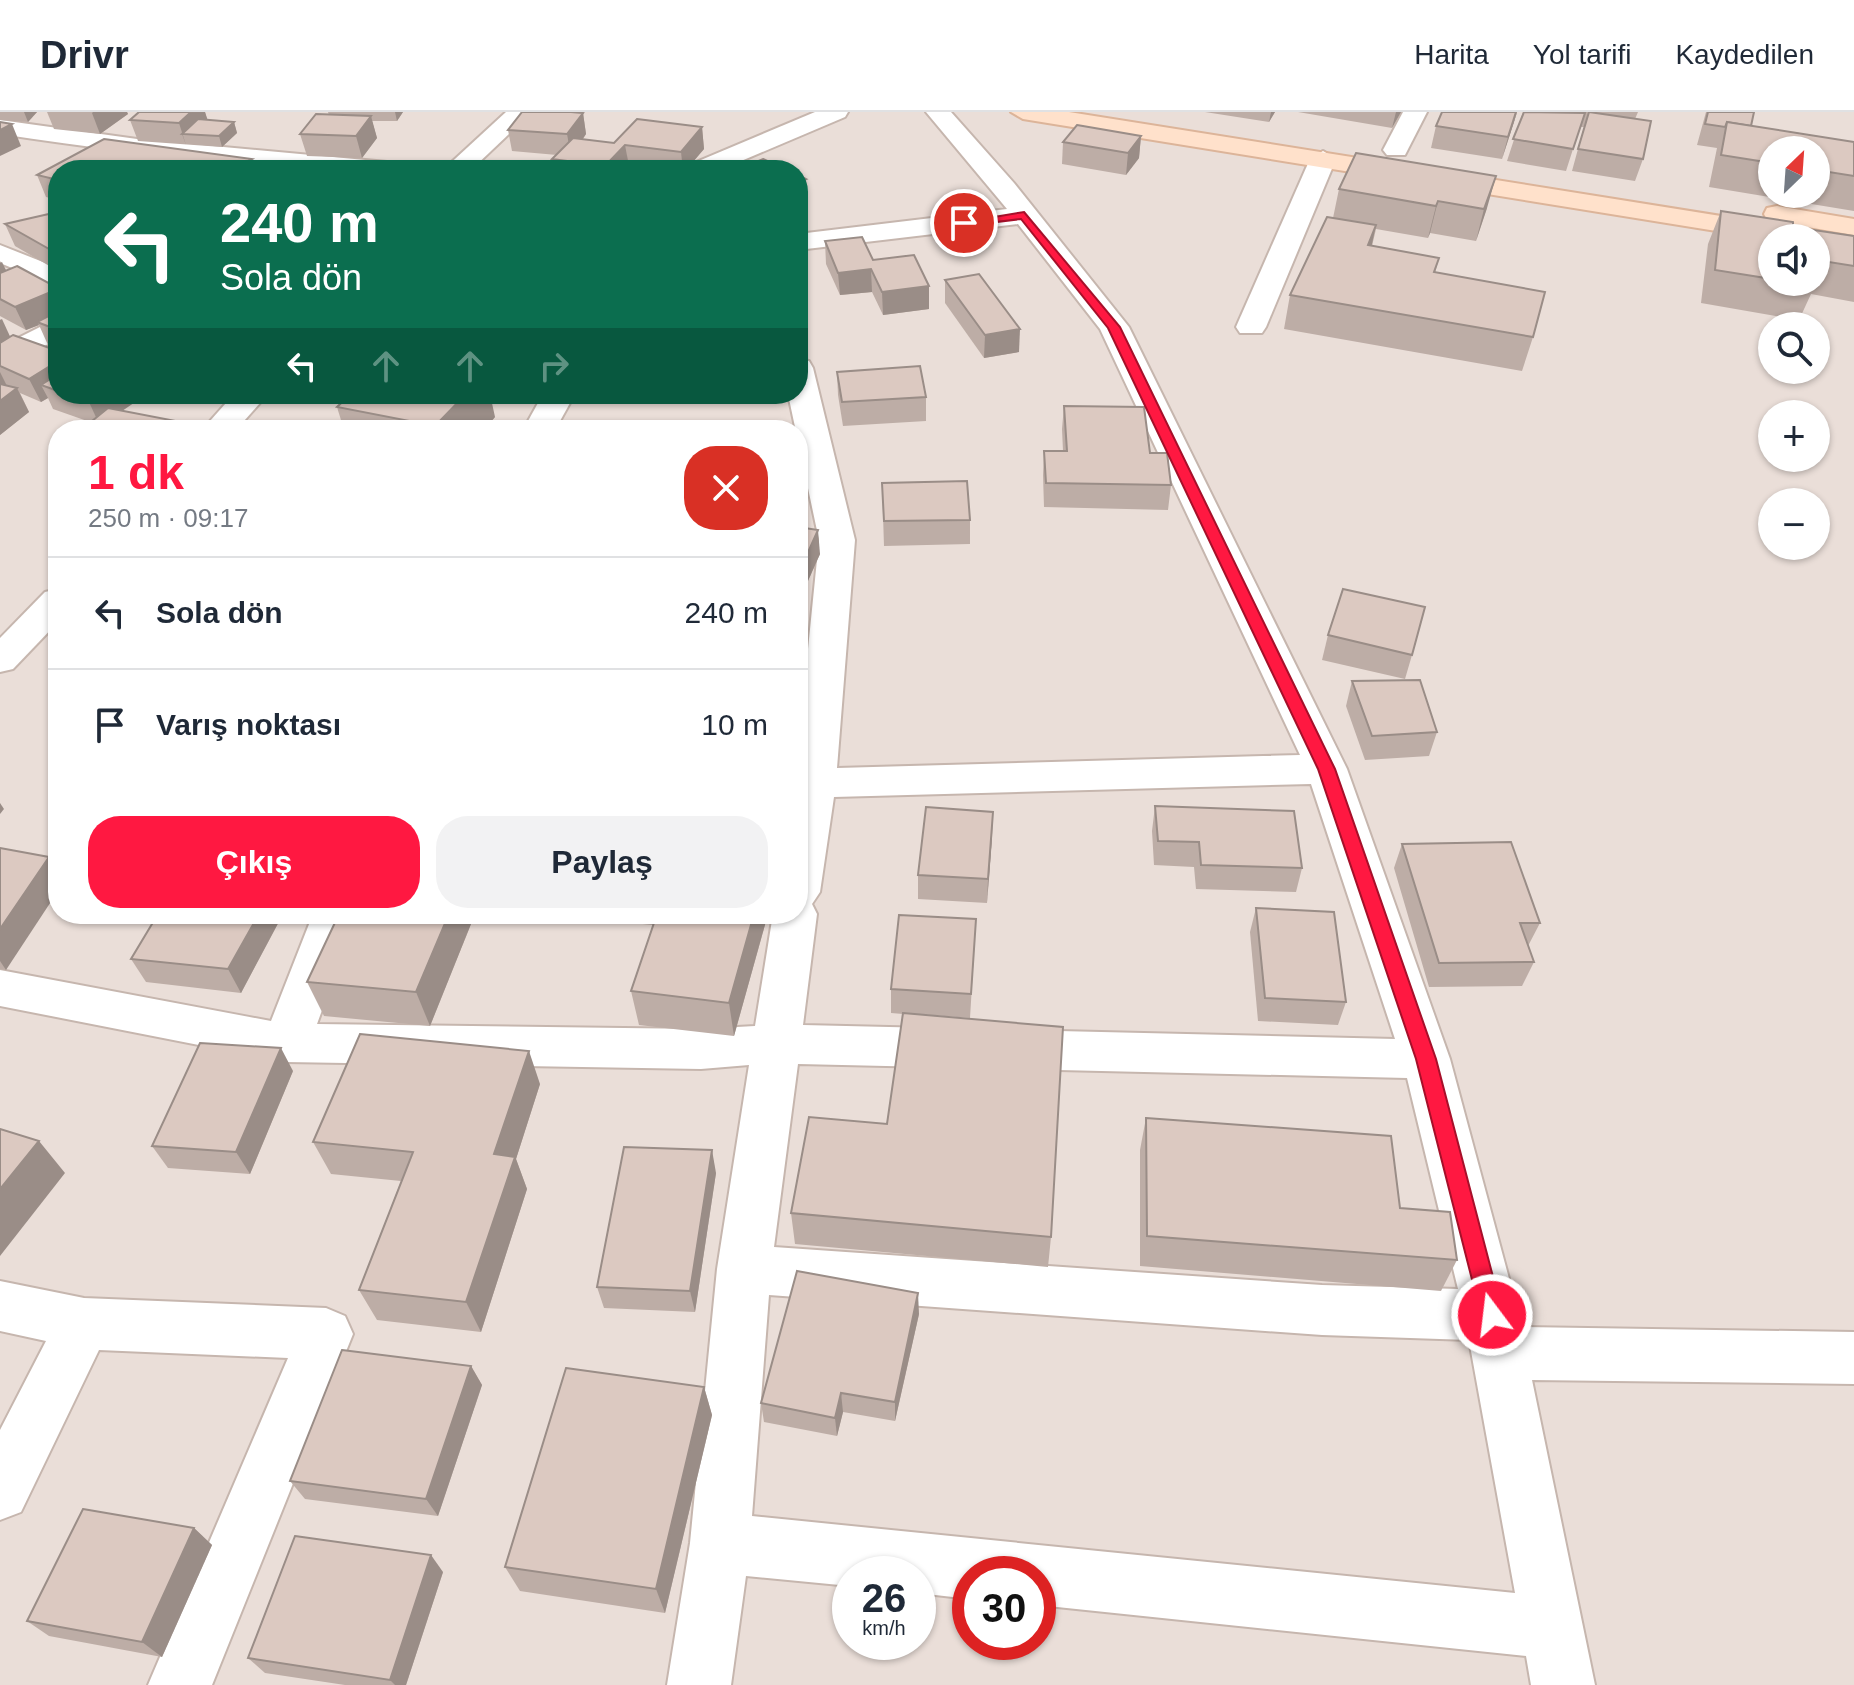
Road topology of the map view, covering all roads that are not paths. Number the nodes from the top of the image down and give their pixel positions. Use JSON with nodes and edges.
{"nodes":[{"id":1,"x":520,"y":112,"type":"edge"},
{"id":2,"x":836,"y":112,"type":"edge"},
{"id":3,"x":938,"y":112,"type":"edge"},
{"id":4,"x":1023,"y":112,"type":"edge"},
{"id":5,"x":1139,"y":112,"type":"edge"},
{"id":6,"x":1415,"y":112,"type":"edge"},
{"id":7,"x":0,"y":127,"type":"edge"},
{"id":8,"x":1396,"y":150,"type":"junction"},
{"id":9,"x":1323,"y":159,"type":"junction"},
{"id":10,"x":259,"y":160,"type":"edge"},
{"id":11,"x":467,"y":160,"type":"edge"},
{"id":12,"x":722,"y":160,"type":"edge"},
{"id":13,"x":1024,"y":215,"type":"junction"},
{"id":14,"x":1854,"y":227,"type":"edge"},
{"id":15,"x":1758,"y":230,"type":"edge"},
{"id":16,"x":5,"y":241,"type":"edge"},
{"id":17,"x":808,"y":241,"type":"edge"},
{"id":18,"x":1830,"y":242,"type":"edge"},
{"id":19,"x":1854,"y":246,"type":"edge"},
{"id":20,"x":48,"y":273,"type":"edge"},
{"id":21,"x":48,"y":277,"type":"edge"},
{"id":22,"x":11,"y":287,"type":"edge"},
{"id":23,"x":1251,"y":327,"type":"dead end"},
{"id":24,"x":48,"y":333,"type":"edge"},
{"id":25,"x":0,"y":360,"type":"edge"},
{"id":26,"x":243,"y":404,"type":"edge"},
{"id":27,"x":806,"y":404,"type":"edge"},
{"id":28,"x":227,"y":420,"type":"edge"},
{"id":29,"x":48,"y":610,"type":"edge"},
{"id":30,"x":0,"y":660,"type":"edge"},
{"id":31,"x":1327,"y":769,"type":"junction"},
{"id":32,"x":815,"y":783,"type":"junction"},
{"id":33,"x":808,"y":828,"type":"edge"},
{"id":34,"x":331,"y":924,"type":"edge"},
{"id":35,"x":793,"y":924,"type":"edge"},
{"id":36,"x":0,"y":988,"type":"edge"},
{"id":37,"x":286,"y":1043,"type":"junction"},
{"id":38,"x":774,"y":1044,"type":"junction"},
{"id":39,"x":1426,"y":1059,"type":"junction"},
{"id":40,"x":744,"y":1269,"type":"junction"},
{"id":41,"x":0,"y":1306,"type":"edge"},
{"id":42,"x":84,"y":1324,"type":"junction"},
{"id":43,"x":1496,"y":1334,"type":"junction"},
{"id":44,"x":1854,"y":1358,"type":"edge"},
{"id":45,"x":0,"y":1491,"type":"edge"},
{"id":46,"x":720,"y":1543,"type":"junction"},
{"id":47,"x":952,"y":1567,"type":"edge"},
{"id":48,"x":1056,"y":1578,"type":"edge"},
{"id":49,"x":1558,"y":1656,"type":"edge"},
{"id":50,"x":180,"y":1685,"type":"edge"},
{"id":51,"x":699,"y":1685,"type":"edge"}],
"edges":[{"from":1,"to":11,"type":"street"},
{"from":2,"to":12,"type":"street"},
{"from":3,"to":13,"type":"street"},
{"from":4,"to":9,"type":"main road"},
{"from":5,"to":8,"type":"main road"},
{"from":6,"to":8,"type":"street"},
{"from":7,"to":10,"type":"street"},
{"from":8,"to":14,"type":"main road"},
{"from":9,"to":15,"type":"main road"},
{"from":9,"to":23,"type":"street"},
{"from":13,"to":17,"type":"street"},
{"from":13,"to":31,"type":"street"},
{"from":16,"to":20,"type":"street"},
{"from":18,"to":19,"type":"main road"},
{"from":21,"to":22,"type":"street"},
{"from":24,"to":25,"type":"street"},
{"from":26,"to":28,"type":"street"},
{"from":27,"to":32,"type":"street"},
{"from":29,"to":30,"type":"street"},
{"from":31,"to":32,"type":"street"},
{"from":31,"to":39,"type":"street"},
{"from":32,"to":33,"type":"street"},
{"from":34,"to":37,"type":"street"},
{"from":35,"to":38,"type":"street"},
{"from":36,"to":37,"type":"street"},
{"from":37,"to":38,"type":"street"},
{"from":38,"to":39,"type":"street"},
{"from":38,"to":40,"type":"street"},
{"from":39,"to":43,"type":"street"},
{"from":40,"to":43,"type":"street"},
{"from":40,"to":46,"type":"street"},
{"from":41,"to":42,"type":"street"},
{"from":42,"to":45,"type":"street"},
{"from":42,"to":50,"type":"street"},
{"from":43,"to":44,"type":"street"},
{"from":43,"to":49,"type":"street"},
{"from":46,"to":47,"type":"street"},
{"from":46,"to":51,"type":"street"},
{"from":48,"to":49,"type":"street"}]}
